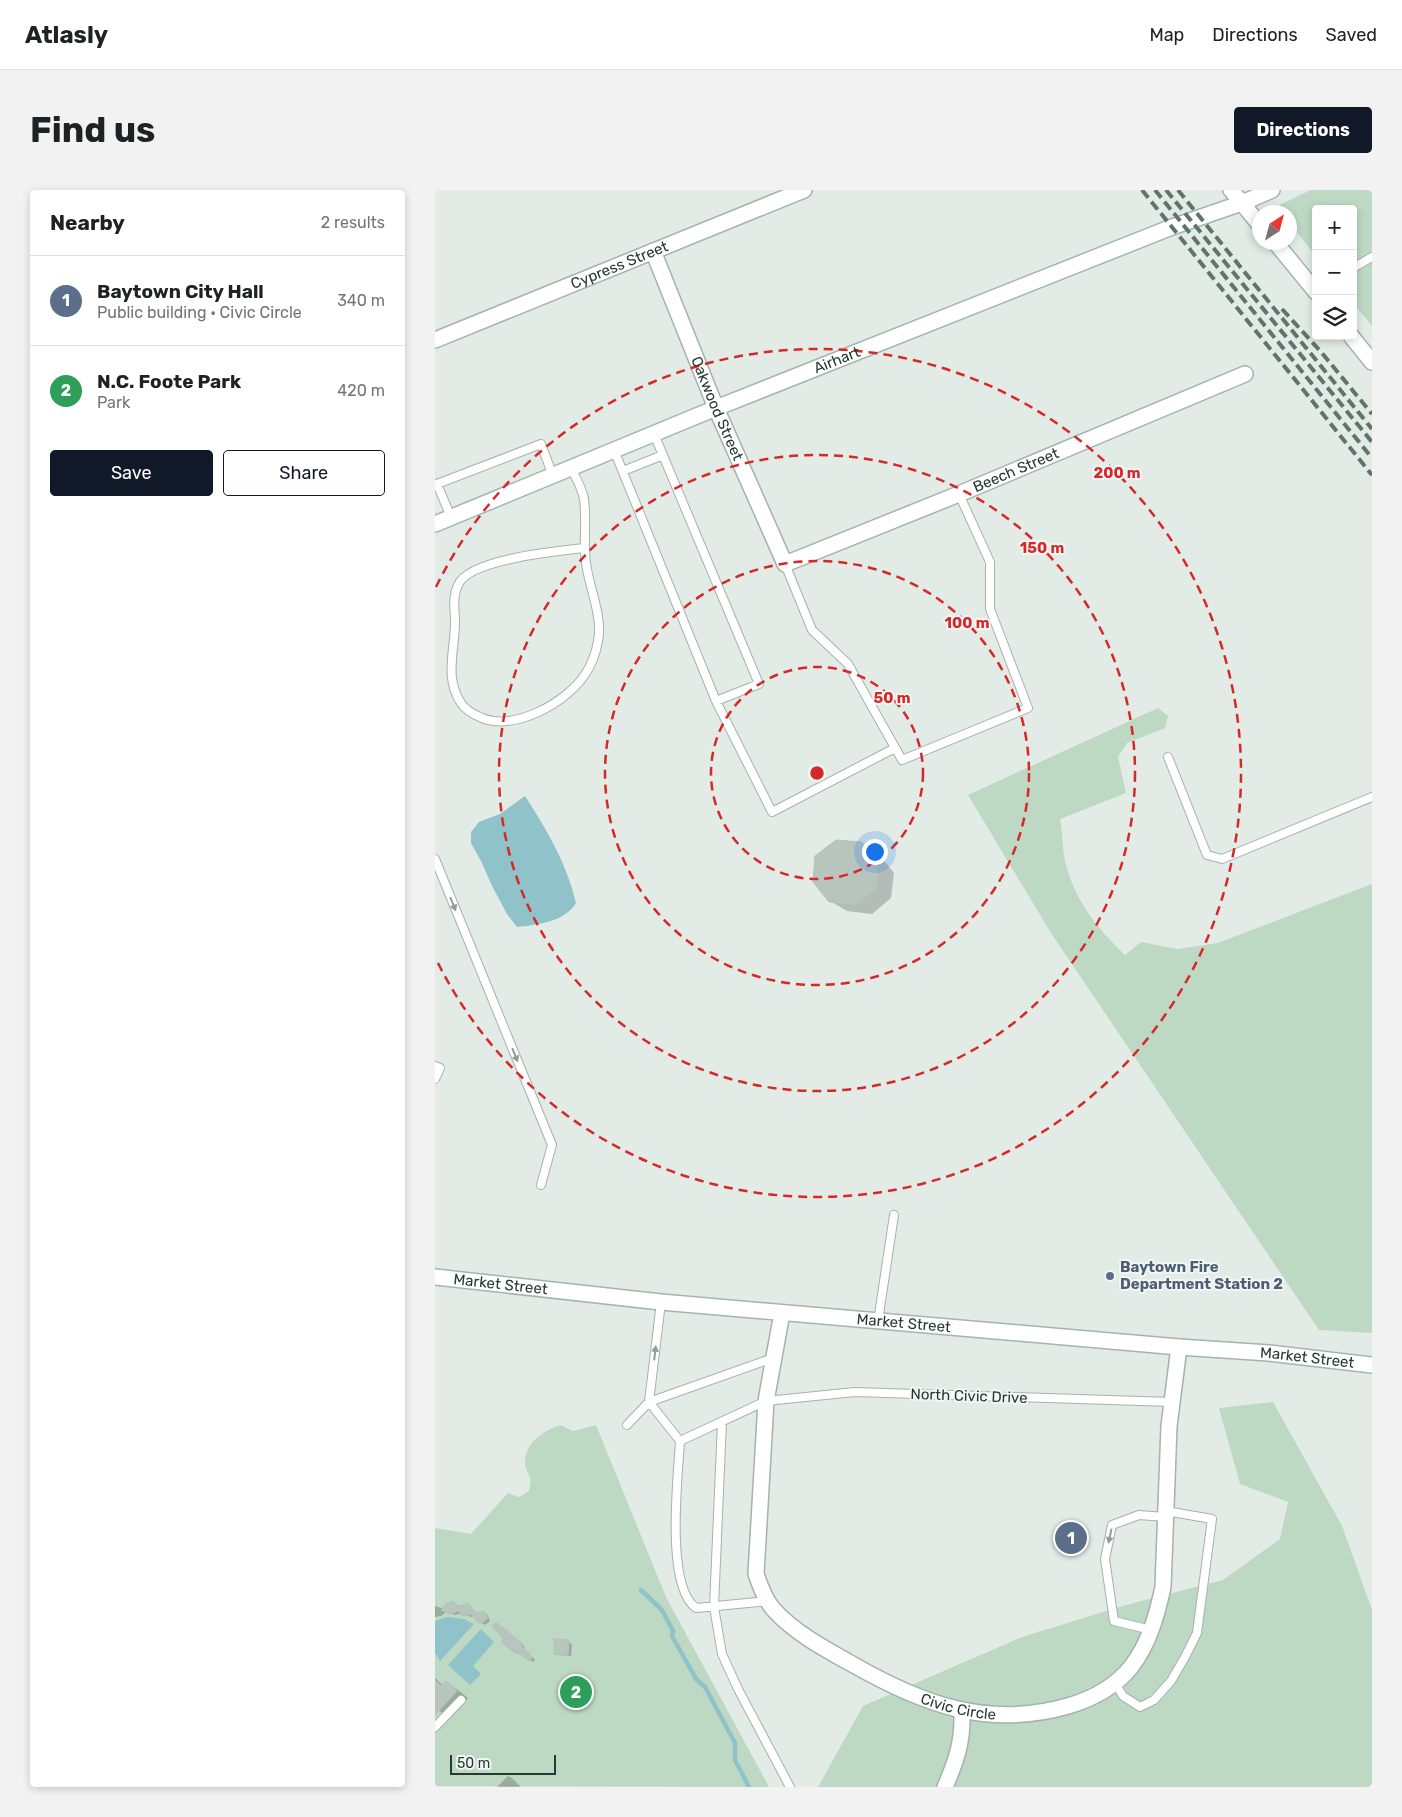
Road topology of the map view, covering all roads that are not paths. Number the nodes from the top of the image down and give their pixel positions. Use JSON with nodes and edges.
{"nodes":[{"id":1,"x":804,"y":190,"type":"edge"},
{"id":2,"x":1231,"y":190,"type":"edge"},
{"id":3,"x":1272,"y":190,"type":"edge"},
{"id":4,"x":1242,"y":203,"type":"junction"},
{"id":5,"x":1252,"y":215,"type":"edge"},
{"id":6,"x":1282,"y":250,"type":"edge"},
{"id":7,"x":653,"y":251,"type":"junction"},
{"id":8,"x":1372,"y":257,"type":"edge"},
{"id":9,"x":1357,"y":266,"type":"edge"},
{"id":10,"x":1312,"y":286,"type":"edge"},
{"id":11,"x":435,"y":340,"type":"edge"},
{"id":12,"x":1354,"y":340,"type":"edge"},
{"id":13,"x":1372,"y":362,"type":"edge"},
{"id":14,"x":1245,"y":374,"type":"dead end"},
{"id":15,"x":716,"y":408,"type":"junction"},
{"id":16,"x":654,"y":434,"type":"junction"},
{"id":17,"x":614,"y":450,"type":"junction"},
{"id":18,"x":663,"y":455,"type":"junction"},
{"id":19,"x":571,"y":468,"type":"junction"},
{"id":20,"x":623,"y":470,"type":"junction"},
{"id":21,"x":553,"y":476,"type":"junction"},
{"id":22,"x":959,"y":494,"type":"junction"},
{"id":23,"x":451,"y":517,"type":"junction"},
{"id":24,"x":435,"y":524,"type":"edge"},
{"id":25,"x":585,"y":548,"type":"junction"},
{"id":26,"x":785,"y":564,"type":"junction"},
{"id":27,"x":716,"y":701,"type":"junction"},
{"id":28,"x":895,"y":748,"type":"junction"},
{"id":29,"x":1168,"y":757,"type":"dead end"},
{"id":30,"x":1372,"y":796,"type":"edge"},
{"id":31,"x":435,"y":859,"type":"edge"},
{"id":32,"x":435,"y":1066,"type":"edge"},
{"id":33,"x":435,"y":1078,"type":"edge"},
{"id":34,"x":541,"y":1186,"type":"dead end"},
{"id":35,"x":894,"y":1215,"type":"dead end"},
{"id":36,"x":435,"y":1277,"type":"edge"},
{"id":37,"x":661,"y":1302,"type":"junction"},
{"id":38,"x":782,"y":1313,"type":"junction"},
{"id":39,"x":878,"y":1321,"type":"junction"},
{"id":40,"x":1179,"y":1347,"type":"junction"},
{"id":41,"x":773,"y":1358,"type":"junction"},
{"id":42,"x":1372,"y":1365,"type":"edge"},
{"id":43,"x":765,"y":1401,"type":"junction"},
{"id":44,"x":649,"y":1402,"type":"junction"},
{"id":45,"x":1172,"y":1402,"type":"junction"},
{"id":46,"x":722,"y":1422,"type":"junction"},
{"id":47,"x":627,"y":1426,"type":"dead end"},
{"id":48,"x":680,"y":1441,"type":"junction"},
{"id":49,"x":1165,"y":1514,"type":"junction"},
{"id":50,"x":768,"y":1600,"type":"junction"},
{"id":51,"x":714,"y":1607,"type":"junction"},
{"id":52,"x":1151,"y":1630,"type":"junction"},
{"id":53,"x":1115,"y":1683,"type":"junction"},
{"id":54,"x":461,"y":1700,"type":"dead end"},
{"id":55,"x":962,"y":1711,"type":"junction"},
{"id":56,"x":435,"y":1727,"type":"edge"},
{"id":57,"x":790,"y":1787,"type":"edge"},
{"id":58,"x":945,"y":1787,"type":"edge"}],
"edges":[{"from":1,"to":7,"type":"street","name":"Cypress Street"},
{"from":2,"to":4,"type":"street"},
{"from":3,"to":4,"type":"street","name":"Airhart"},
{"from":4,"to":5,"type":"street"},
{"from":4,"to":15,"type":"street","name":"Airhart"},
{"from":6,"to":10,"type":"street"},
{"from":7,"to":11,"type":"street","name":"Cypress Street"},
{"from":7,"to":15,"type":"street","name":"Oakwood Street"},
{"from":8,"to":9,"type":"lane"},
{"from":12,"to":13,"type":"street"},
{"from":14,"to":22,"type":"street","name":"Beech Street"},
{"from":15,"to":16,"type":"street","name":"Airhart"},
{"from":15,"to":26,"type":"street","name":"Oakwood Street"},
{"from":16,"to":17,"type":"street","name":"Airhart"},
{"from":16,"to":18,"type":"lane"},
{"from":17,"to":19,"type":"street","name":"Airhart"},
{"from":17,"to":20,"type":"lane"},
{"from":18,"to":20,"type":"lane"},
{"from":18,"to":27,"type":"lane"},
{"from":19,"to":21,"type":"street","name":"Airhart"},
{"from":19,"to":25,"type":"lane"},
{"from":20,"to":27,"type":"lane"},
{"from":21,"to":23,"type":"street","name":"Airhart"},
{"from":21,"to":23,"type":"lane"},
{"from":22,"to":26,"type":"street","name":"Beech Street"},
{"from":22,"to":28,"type":"lane"},
{"from":23,"to":24,"type":"street","name":"Airhart"},
{"from":25,"to":25,"type":"lane"},
{"from":26,"to":28,"type":"lane"},
{"from":27,"to":28,"type":"lane"},
{"from":29,"to":30,"type":"lane"},
{"from":31,"to":34,"type":"lane","one_way":true},
{"from":32,"to":33,"type":"lane"},
{"from":35,"to":39,"type":"lane"},
{"from":36,"to":37,"type":"street","name":"Market Street"},
{"from":37,"to":38,"type":"street","name":"Market Street"},
{"from":44,"to":37,"type":"lane","one_way":true},
{"from":38,"to":39,"type":"street","name":"Market Street"},
{"from":38,"to":41,"type":"street","name":"Civic Circle"},
{"from":39,"to":40,"type":"street","name":"Market Street"},
{"from":40,"to":42,"type":"street","name":"Market Street"},
{"from":40,"to":45,"type":"street","name":"Civic Circle"},
{"from":41,"to":43,"type":"street","name":"Civic Circle"},
{"from":41,"to":44,"type":"lane"},
{"from":43,"to":45,"type":"lane","name":"North Civic Drive"},
{"from":43,"to":46,"type":"lane"},
{"from":43,"to":50,"type":"street","name":"Civic Circle"},
{"from":44,"to":47,"type":"lane"},
{"from":44,"to":48,"type":"lane"},
{"from":45,"to":49,"type":"street","name":"Civic Circle"},
{"from":46,"to":48,"type":"lane"},
{"from":46,"to":51,"type":"lane"},
{"from":48,"to":51,"type":"lane"},
{"from":49,"to":52,"type":"street","name":"Civic Circle"},
{"from":49,"to":52,"type":"lane","one_way":true},
{"from":49,"to":53,"type":"lane"},
{"from":50,"to":51,"type":"lane"},
{"from":50,"to":55,"type":"street","name":"Civic Circle"},
{"from":51,"to":57,"type":"lane"},
{"from":52,"to":53,"type":"street","name":"Civic Circle"},
{"from":53,"to":55,"type":"street","name":"Civic Circle"},
{"from":54,"to":56,"type":"lane"},
{"from":55,"to":58,"type":"street"}]}
